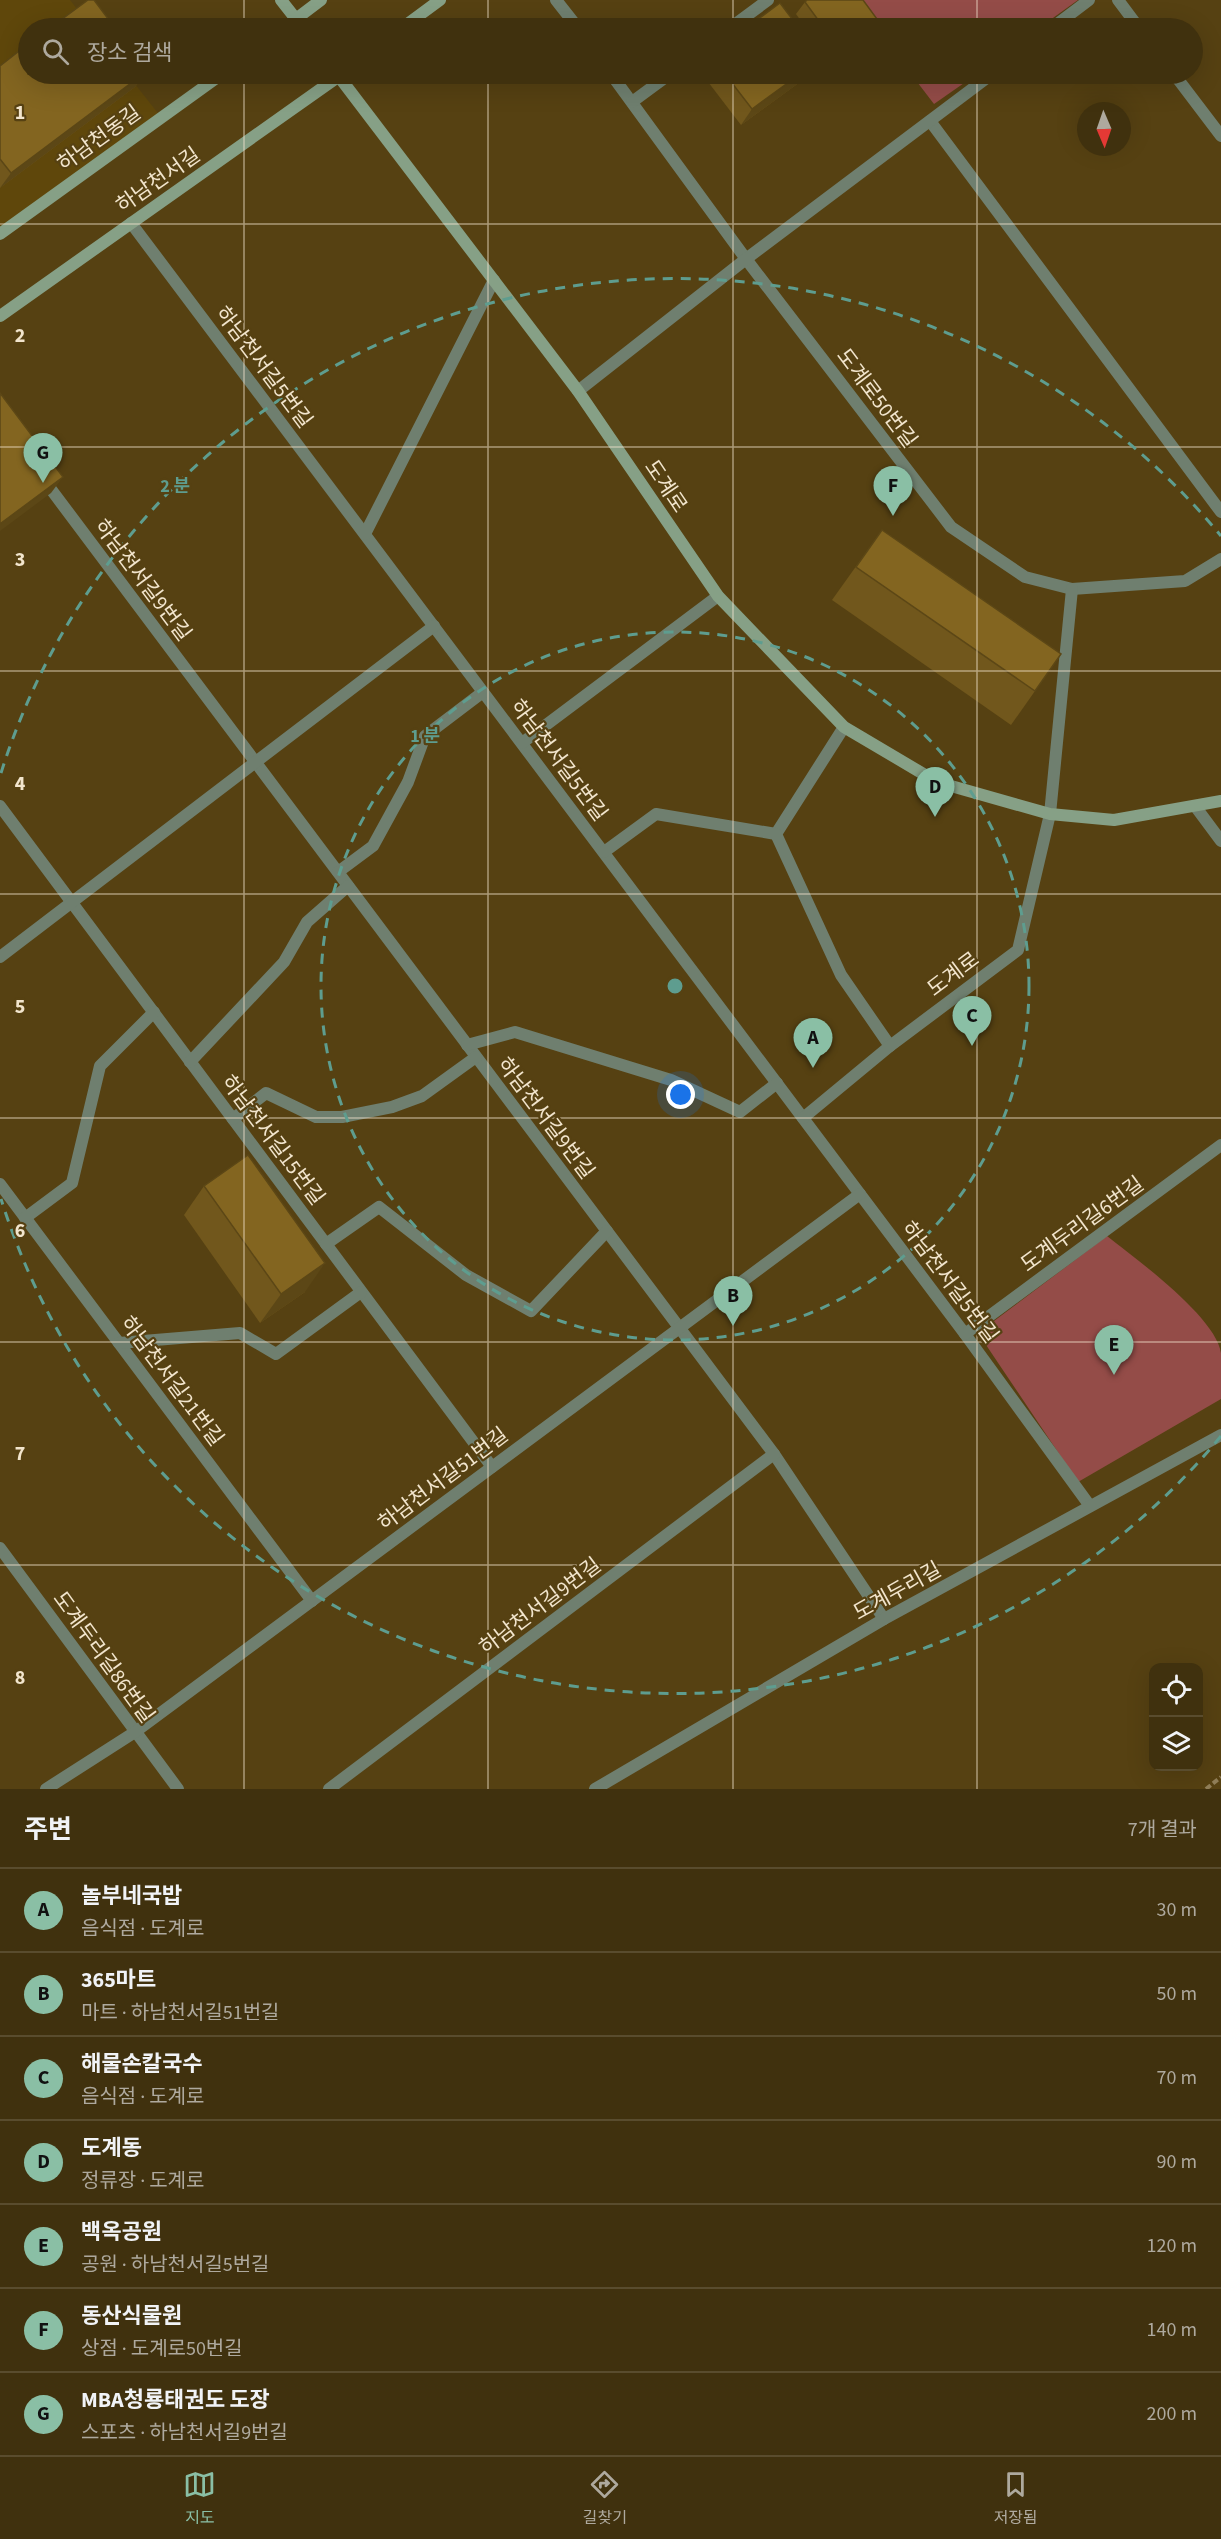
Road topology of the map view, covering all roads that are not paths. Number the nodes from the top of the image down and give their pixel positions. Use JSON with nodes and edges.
{"nodes":[{"id":1,"x":281,"y":0,"type":"edge"},
{"id":2,"x":321,"y":0,"type":"edge"},
{"id":3,"x":440,"y":0,"type":"edge"},
{"id":4,"x":556,"y":0,"type":"edge"},
{"id":5,"x":768,"y":0,"type":"edge"},
{"id":6,"x":1089,"y":0,"type":"edge"},
{"id":7,"x":1118,"y":0,"type":"edge"},
{"id":8,"x":295,"y":18,"type":"edge"},
{"id":9,"x":305,"y":18,"type":"edge"},
{"id":10,"x":416,"y":18,"type":"edge"},
{"id":11,"x":570,"y":18,"type":"edge"},
{"id":12,"x":744,"y":18,"type":"edge"},
{"id":13,"x":1065,"y":18,"type":"edge"},
{"id":14,"x":1132,"y":18,"type":"edge"},
{"id":15,"x":208,"y":84,"type":"edge"},
{"id":16,"x":326,"y":84,"type":"edge"},
{"id":17,"x":347,"y":84,"type":"edge"},
{"id":18,"x":618,"y":84,"type":"edge"},
{"id":19,"x":656,"y":84,"type":"edge"},
{"id":20,"x":979,"y":84,"type":"edge"},
{"id":21,"x":1181,"y":84,"type":"edge"},
{"id":22,"x":632,"y":102,"type":"junction"},
{"id":23,"x":930,"y":121,"type":"junction"},
{"id":24,"x":1221,"y":136,"type":"edge"},
{"id":25,"x":131,"y":223,"type":"junction"},
{"id":26,"x":0,"y":234,"type":"edge"},
{"id":27,"x":746,"y":259,"type":"junction"},
{"id":28,"x":494,"y":280,"type":"junction"},
{"id":29,"x":0,"y":316,"type":"edge"},
{"id":30,"x":578,"y":392,"type":"junction"},
{"id":31,"x":33,"y":466,"type":"edge"},
{"id":32,"x":1221,"y":512,"type":"edge"},
{"id":33,"x":365,"y":534,"type":"junction"},
{"id":34,"x":1221,"y":559,"type":"edge"},
{"id":35,"x":1072,"y":589,"type":"junction"},
{"id":36,"x":718,"y":596,"type":"junction"},
{"id":37,"x":434,"y":626,"type":"junction"},
{"id":38,"x":483,"y":692,"type":"junction"},
{"id":39,"x":844,"y":727,"type":"junction"},
{"id":40,"x":522,"y":743,"type":"junction"},
{"id":41,"x":255,"y":762,"type":"junction"},
{"id":42,"x":1221,"y":801,"type":"edge"},
{"id":43,"x":0,"y":806,"type":"edge"},
{"id":44,"x":1195,"y":806,"type":"junction"},
{"id":45,"x":1050,"y":814,"type":"junction"},
{"id":46,"x":776,"y":834,"type":"junction"},
{"id":47,"x":1221,"y":841,"type":"edge"},
{"id":48,"x":604,"y":852,"type":"junction"},
{"id":49,"x":338,"y":872,"type":"junction"},
{"id":50,"x":348,"y":886,"type":"junction"},
{"id":51,"x":72,"y":902,"type":"junction"},
{"id":52,"x":0,"y":957,"type":"edge"},
{"id":53,"x":154,"y":1012,"type":"junction"},
{"id":54,"x":467,"y":1045,"type":"junction"},
{"id":55,"x":890,"y":1046,"type":"junction"},
{"id":56,"x":477,"y":1058,"type":"junction"},
{"id":57,"x":190,"y":1062,"type":"junction"},
{"id":58,"x":777,"y":1083,"type":"junction"},
{"id":59,"x":803,"y":1118,"type":"junction"},
{"id":60,"x":233,"y":1119,"type":"junction"},
{"id":61,"x":1221,"y":1145,"type":"edge"},
{"id":62,"x":0,"y":1184,"type":"edge"},
{"id":63,"x":860,"y":1194,"type":"junction"},
{"id":64,"x":25,"y":1218,"type":"junction"},
{"id":65,"x":606,"y":1231,"type":"junction"},
{"id":66,"x":326,"y":1244,"type":"junction"},
{"id":67,"x":362,"y":1292,"type":"junction"},
{"id":68,"x":679,"y":1327,"type":"junction"},
{"id":69,"x":965,"y":1334,"type":"junction"},
{"id":70,"x":119,"y":1343,"type":"junction"},
{"id":71,"x":1221,"y":1435,"type":"edge"},
{"id":72,"x":774,"y":1454,"type":"junction"},
{"id":73,"x":492,"y":1467,"type":"junction"},
{"id":74,"x":1090,"y":1506,"type":"junction"},
{"id":75,"x":0,"y":1548,"type":"edge"},
{"id":76,"x":312,"y":1600,"type":"junction"},
{"id":77,"x":885,"y":1619,"type":"junction"},
{"id":78,"x":135,"y":1732,"type":"junction"},
{"id":79,"x":45,"y":1789,"type":"edge"},
{"id":80,"x":178,"y":1789,"type":"edge"},
{"id":81,"x":329,"y":1789,"type":"edge"},
{"id":82,"x":596,"y":1789,"type":"edge"}],
"edges":[{"from":1,"to":8,"type":"street"},
{"from":2,"to":9,"type":"street"},
{"from":3,"to":10,"type":"street"},
{"from":4,"to":11,"type":"street"},
{"from":5,"to":12,"type":"street"},
{"from":6,"to":13,"type":"street"},
{"from":7,"to":14,"type":"street"},
{"from":15,"to":26,"type":"street","name":"하남천동길"},
{"from":16,"to":25,"type":"street","name":"하남천서길"},
{"from":17,"to":28,"type":"street","name":"도계로"},
{"from":18,"to":22,"type":"street","name":"도계로50번길"},
{"from":19,"to":22,"type":"street"},
{"from":20,"to":23,"type":"street"},
{"from":21,"to":24,"type":"street"},
{"from":22,"to":27,"type":"street","name":"도계로50번길"},
{"from":23,"to":27,"type":"street"},
{"from":23,"to":32,"type":"street"},
{"from":25,"to":29,"type":"street","name":"하남천서길"},
{"from":25,"to":33,"type":"street","name":"하남천서길5번길"},
{"from":27,"to":30,"type":"street"},
{"from":27,"to":35,"type":"street","name":"도계로50번길"},
{"from":28,"to":30,"type":"street","name":"도계로"},
{"from":28,"to":33,"type":"street"},
{"from":30,"to":36,"type":"street","name":"도계로"},
{"from":31,"to":41,"type":"street","name":"하남천서길9번길"},
{"from":33,"to":37,"type":"street","name":"하남천서길5번길"},
{"from":34,"to":35,"type":"street","name":"도계로50번길"},
{"from":35,"to":45,"type":"street"},
{"from":36,"to":39,"type":"street","name":"도계로"},
{"from":36,"to":40,"type":"street"},
{"from":37,"to":38,"type":"street","name":"하남천서길5번길"},
{"from":37,"to":41,"type":"street"},
{"from":38,"to":40,"type":"street","name":"하남천서길5번길"},
{"from":38,"to":49,"type":"street","name":"하남천서길5번길"},
{"from":39,"to":45,"type":"street","name":"도계로"},
{"from":39,"to":46,"type":"street"},
{"from":40,"to":48,"type":"street","name":"하남천서길5번길"},
{"from":41,"to":49,"type":"street","name":"하남천서길9번길"},
{"from":41,"to":51,"type":"street"},
{"from":42,"to":44,"type":"street","name":"도계로"},
{"from":43,"to":51,"type":"street","name":"하남천서길15번길"},
{"from":44,"to":45,"type":"street","name":"도계로"},
{"from":44,"to":47,"type":"street"},
{"from":45,"to":55,"type":"street","name":"도계로"},
{"from":46,"to":48,"type":"street","name":"하남천서길5번길"},
{"from":46,"to":55,"type":"street"},
{"from":48,"to":58,"type":"street","name":"하남천서길5번길"},
{"from":49,"to":50,"type":"street","name":"하남천서길9번길"},
{"from":50,"to":54,"type":"street","name":"하남천서길9번길"},
{"from":50,"to":57,"type":"street"},
{"from":51,"to":52,"type":"street"},
{"from":51,"to":53,"type":"street","name":"하남천서길15번길"},
{"from":53,"to":57,"type":"street","name":"하남천서길15번길"},
{"from":53,"to":64,"type":"street"},
{"from":54,"to":56,"type":"street","name":"하남천서길9번길"},
{"from":54,"to":58,"type":"street"},
{"from":55,"to":59,"type":"street","name":"도계로"},
{"from":56,"to":60,"type":"street","name":"하남천서길9번길"},
{"from":56,"to":65,"type":"street","name":"하남천서길9번길"},
{"from":57,"to":60,"type":"street","name":"하남천서길15번길"},
{"from":58,"to":59,"type":"street","name":"하남천서길5번길"},
{"from":59,"to":63,"type":"street","name":"하남천서길5번길"},
{"from":60,"to":66,"type":"street","name":"하남천서길15번길"},
{"from":61,"to":69,"type":"street","name":"도계두리길6번길"},
{"from":62,"to":64,"type":"street","name":"하남천서길21번길"},
{"from":63,"to":68,"type":"street","name":"하남천서길51번길"},
{"from":63,"to":69,"type":"street","name":"하남천서길5번길"},
{"from":64,"to":70,"type":"street","name":"하남천서길21번길"},
{"from":65,"to":66,"type":"street"},
{"from":65,"to":68,"type":"street","name":"하남천서길9번길"},
{"from":66,"to":67,"type":"street","name":"하남천서길15번길"},
{"from":67,"to":70,"type":"street"},
{"from":67,"to":73,"type":"street","name":"하남천서길15번길"},
{"from":68,"to":72,"type":"street","name":"하남천서길9번길"},
{"from":68,"to":73,"type":"street","name":"하남천서길51번길"},
{"from":69,"to":74,"type":"street","name":"하남천서길5번길"},
{"from":70,"to":76,"type":"street","name":"하남천서길21번길"},
{"from":71,"to":74,"type":"street","name":"도계두리길"},
{"from":72,"to":77,"type":"street","name":"하남천서길9번길"},
{"from":72,"to":81,"type":"street","name":"하남천서길9번길"},
{"from":73,"to":76,"type":"street","name":"하남천서길51번길"},
{"from":74,"to":77,"type":"street","name":"도계두리길"},
{"from":75,"to":78,"type":"street","name":"도계두리길86번길"},
{"from":76,"to":78,"type":"street","name":"하남천서길51번길"},
{"from":77,"to":82,"type":"street","name":"도계두리길"},
{"from":78,"to":79,"type":"street","name":"하남천서길51번길"},
{"from":78,"to":80,"type":"street","name":"도계두리길86번길"}]}
